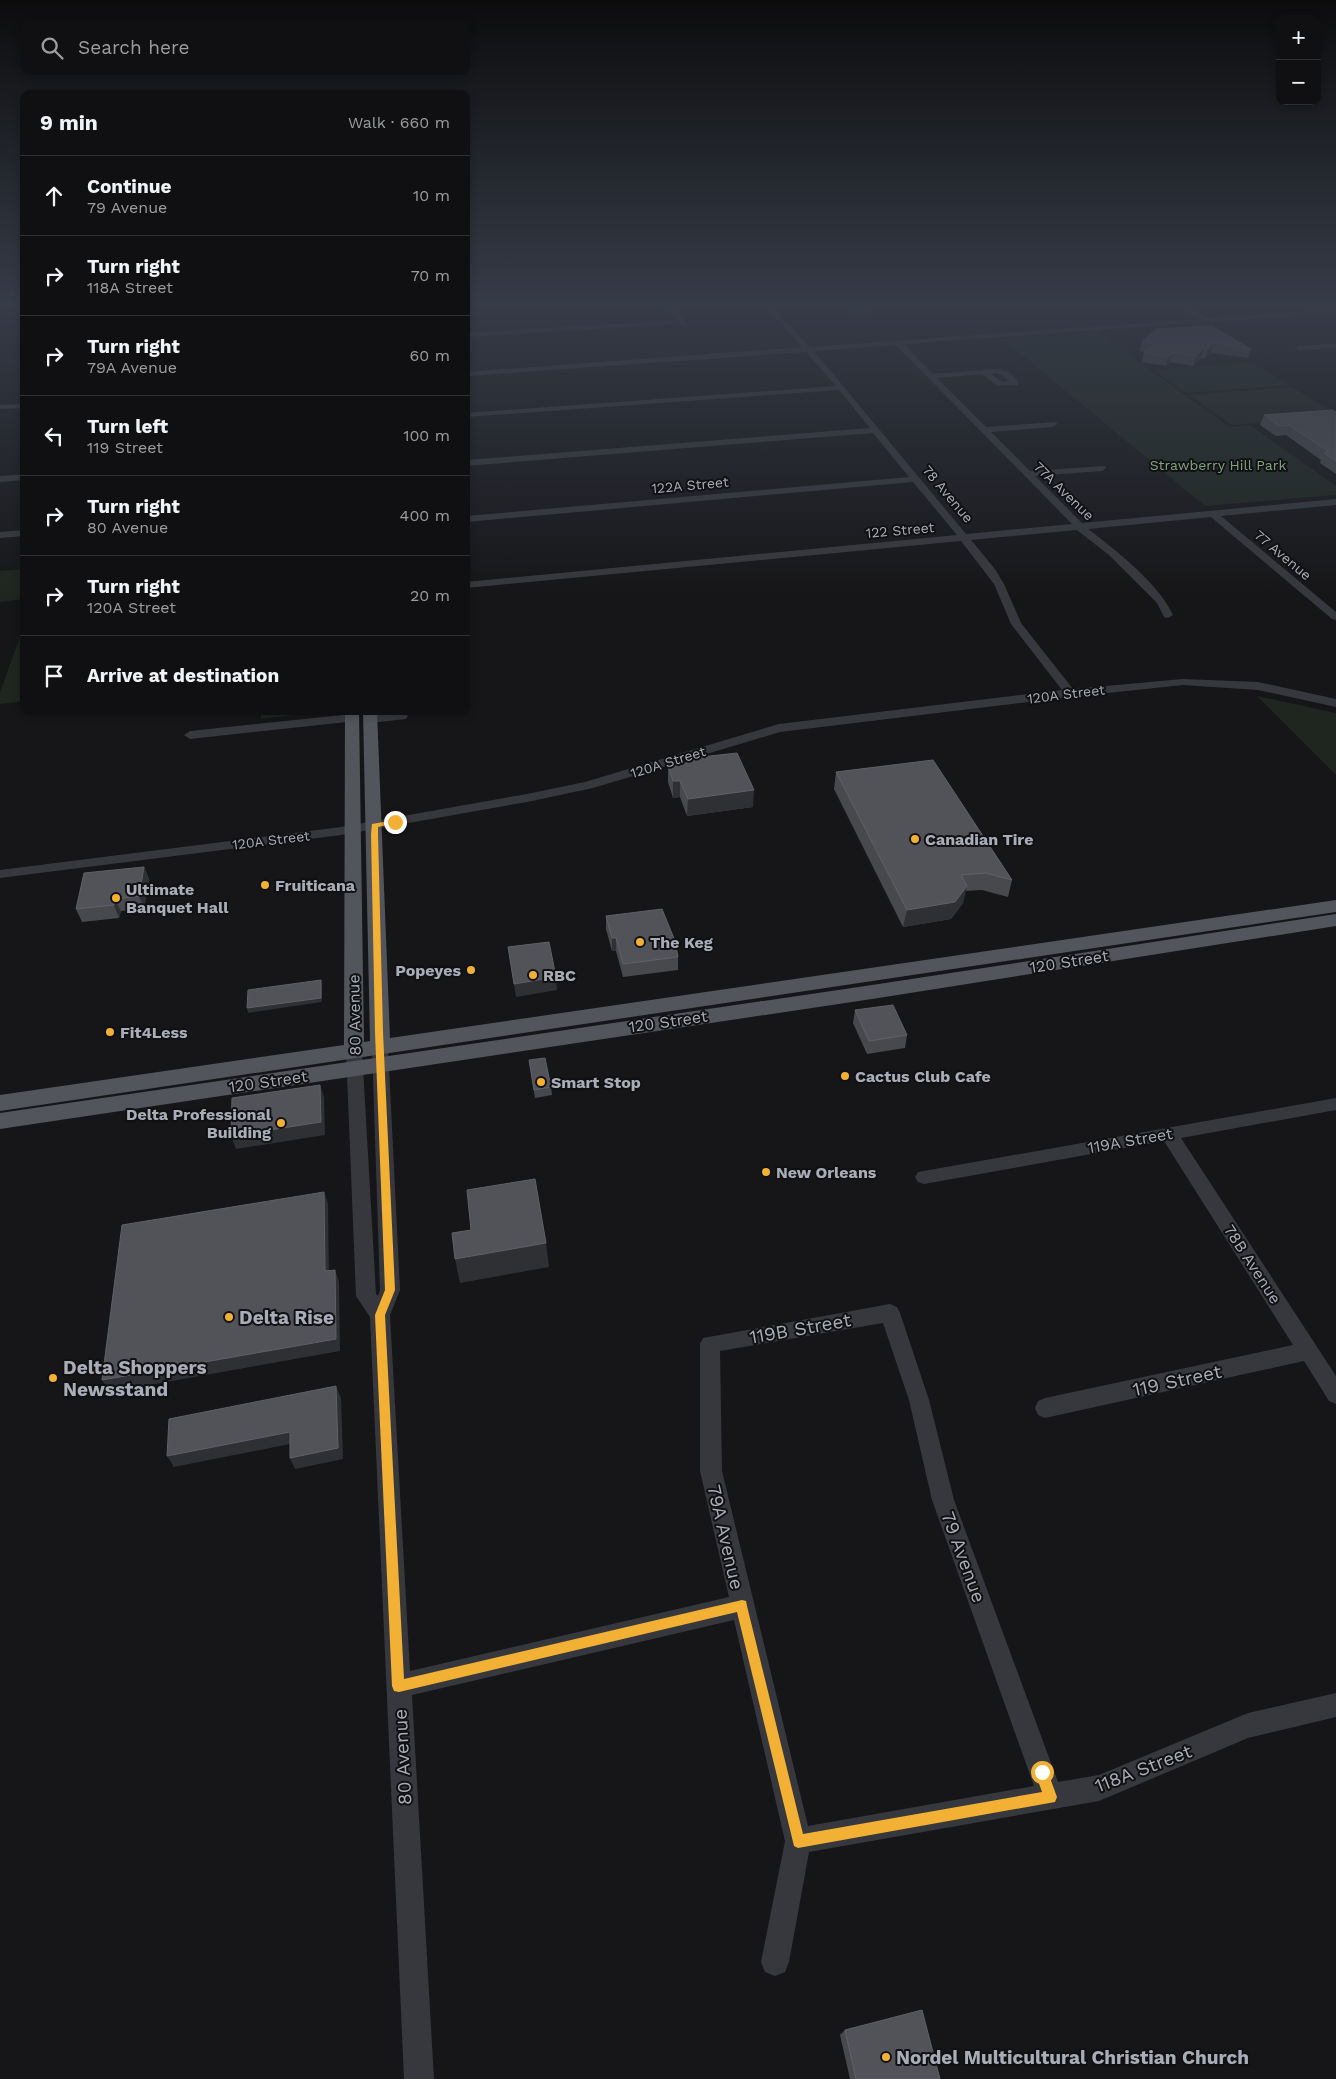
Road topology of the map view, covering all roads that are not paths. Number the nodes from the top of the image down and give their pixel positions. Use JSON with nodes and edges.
{"nodes":[{"id":1,"x":660,"y":401,"type":"edge"},
{"id":2,"x":851,"y":401,"type":"edge"},
{"id":3,"x":955,"y":401,"type":"edge"},
{"id":4,"x":20,"y":406,"type":"edge"},
{"id":5,"x":0,"y":407,"type":"edge"},
{"id":6,"x":470,"y":415,"type":"edge"},
{"id":7,"x":1053,"y":424,"type":"dead end"},
{"id":8,"x":875,"y":430,"type":"junction"},
{"id":9,"x":983,"y":430,"type":"junction"},
{"id":10,"x":470,"y":463,"type":"edge"},
{"id":11,"x":1102,"y":468,"type":"dead end"},
{"id":12,"x":1027,"y":474,"type":"junction"},
{"id":13,"x":20,"y":477,"type":"edge"},
{"id":14,"x":0,"y":479,"type":"edge"},
{"id":15,"x":916,"y":479,"type":"junction"},
{"id":16,"x":1335,"y":503,"type":"edge"},
{"id":17,"x":1213,"y":514,"type":"junction"},
{"id":18,"x":470,"y":519,"type":"edge"},
{"id":19,"x":1079,"y":526,"type":"junction"},
{"id":20,"x":20,"y":534,"type":"edge"},
{"id":21,"x":0,"y":536,"type":"edge"},
{"id":22,"x":964,"y":537,"type":"junction"},
{"id":23,"x":470,"y":585,"type":"edge"},
{"id":24,"x":1168,"y":614,"type":"dead end"},
{"id":25,"x":1336,"y":617,"type":"edge"},
{"id":26,"x":1070,"y":693,"type":"junction"},
{"id":27,"x":1336,"y":703,"type":"edge"},
{"id":28,"x":353,"y":715,"type":"edge"},
{"id":29,"x":361,"y":715,"type":"edge"},
{"id":30,"x":361,"y":715,"type":"edge"},
{"id":31,"x":382,"y":715,"type":"edge"},
{"id":32,"x":402,"y":716,"type":"dead end"},
{"id":33,"x":190,"y":736,"type":"dead end"},
{"id":34,"x":374,"y":826,"type":"junction"},
{"id":35,"x":352,"y":829,"type":"junction"},
{"id":36,"x":0,"y":874,"type":"edge"},
{"id":37,"x":1336,"y":906,"type":"edge"},
{"id":38,"x":1336,"y":920,"type":"edge"},
{"id":39,"x":1211,"y":926,"type":"junction"},
{"id":40,"x":1113,"y":939,"type":"junction"},
{"id":41,"x":1130,"y":952,"type":"junction"},
{"id":42,"x":1034,"y":967,"type":"junction"},
{"id":43,"x":380,"y":1055,"type":"junction"},
{"id":44,"x":354,"y":1059,"type":"junction"},
{"id":45,"x":0,"y":1103,"type":"edge"},
{"id":46,"x":1336,"y":1104,"type":"edge"},
{"id":47,"x":0,"y":1121,"type":"edge"},
{"id":48,"x":1169,"y":1134,"type":"junction"},
{"id":49,"x":924,"y":1177,"type":"dead end"},
{"id":50,"x":890,"y":1313,"type":"joint"},
{"id":51,"x":380,"y":1315,"type":"junction"},
{"id":52,"x":710,"y":1344,"type":"joint"},
{"id":53,"x":1309,"y":1352,"type":"junction"},
{"id":54,"x":1336,"y":1394,"type":"edge"},
{"id":55,"x":1045,"y":1408,"type":"dead end"},
{"id":56,"x":742,"y":1606,"type":"junction"},
{"id":57,"x":399,"y":1686,"type":"junction"},
{"id":58,"x":1336,"y":1705,"type":"edge"},
{"id":59,"x":1051,"y":1797,"type":"junction"},
{"id":60,"x":798,"y":1842,"type":"junction"},
{"id":61,"x":775,"y":1962,"type":"dead end"},
{"id":62,"x":418,"y":2079,"type":"edge"}],
"edges":[{"from":1,"to":6,"type":"street"},
{"from":2,"to":8,"type":"street","name":"78 Avenue"},
{"from":3,"to":9,"type":"street","name":"77A Avenue"},
{"from":4,"to":5,"type":"street"},
{"from":7,"to":9,"type":"street"},
{"from":8,"to":10,"type":"street"},
{"from":8,"to":15,"type":"street","name":"78 Avenue"},
{"from":9,"to":12,"type":"street","name":"77A Avenue"},
{"from":11,"to":12,"type":"street"},
{"from":12,"to":19,"type":"street","name":"77A Avenue"},
{"from":13,"to":14,"type":"street"},
{"from":15,"to":18,"type":"street","name":"122A Street"},
{"from":15,"to":22,"type":"street","name":"78 Avenue"},
{"from":16,"to":17,"type":"street","name":"122 Street"},
{"from":17,"to":19,"type":"street","name":"122 Street"},
{"from":17,"to":25,"type":"street","name":"77 Avenue"},
{"from":19,"to":22,"type":"street","name":"122 Street"},
{"from":19,"to":24,"type":"street","name":"77A Avenue"},
{"from":20,"to":21,"type":"street"},
{"from":22,"to":23,"type":"street","name":"122 Street"},
{"from":22,"to":26,"type":"street","name":"78 Avenue"},
{"from":26,"to":27,"type":"street","name":"120A Street"},
{"from":26,"to":34,"type":"street","name":"120A Street"},
{"from":28,"to":33,"type":"street"},
{"from":29,"to":34,"type":"main road","name":"80 Avenue"},
{"from":30,"to":35,"type":"main road","name":"80 Avenue"},
{"from":31,"to":32,"type":"street"},
{"from":34,"to":35,"type":"street","name":"120A Street"},
{"from":34,"to":43,"type":"main road","name":"80 Avenue"},
{"from":35,"to":36,"type":"street","name":"120A Street"},
{"from":35,"to":44,"type":"main road","name":"80 Avenue"},
{"from":37,"to":39,"type":"main road","name":"120 Street"},
{"from":38,"to":41,"type":"main road","name":"120 Street"},
{"from":39,"to":40,"type":"main road","name":"120 Street"},
{"from":39,"to":41,"type":"main road"},
{"from":40,"to":42,"type":"main road"},
{"from":40,"to":43,"type":"main road","name":"120 Street"},
{"from":41,"to":42,"type":"main road","name":"120 Street"},
{"from":42,"to":43,"type":"main road","name":"120 Street"},
{"from":43,"to":44,"type":"main road","name":"120 Street"},
{"from":43,"to":51,"type":"street","name":"80 Avenue"},
{"from":44,"to":45,"type":"main road","name":"120 Street"},
{"from":44,"to":47,"type":"main road","name":"120 Street"},
{"from":44,"to":51,"type":"street","name":"80 Avenue"},
{"from":46,"to":48,"type":"street","name":"119A Street"},
{"from":48,"to":49,"type":"street","name":"119A Street"},
{"from":48,"to":53,"type":"street","name":"78B Avenue"},
{"from":50,"to":52,"type":"street","name":"119B Street"},
{"from":50,"to":59,"type":"street","name":"79 Avenue"},
{"from":51,"to":57,"type":"street","name":"80 Avenue"},
{"from":52,"to":56,"type":"street","name":"79A Avenue"},
{"from":53,"to":54,"type":"street","name":"78B Avenue"},
{"from":53,"to":55,"type":"street","name":"119 Street"},
{"from":56,"to":57,"type":"street"},
{"from":56,"to":60,"type":"street","name":"79A Avenue"},
{"from":57,"to":62,"type":"street","name":"80 Avenue"},
{"from":58,"to":59,"type":"street","name":"118A Street"},
{"from":59,"to":60,"type":"street","name":"118A Street"},
{"from":60,"to":61,"type":"street","name":"79A Avenue"}]}
